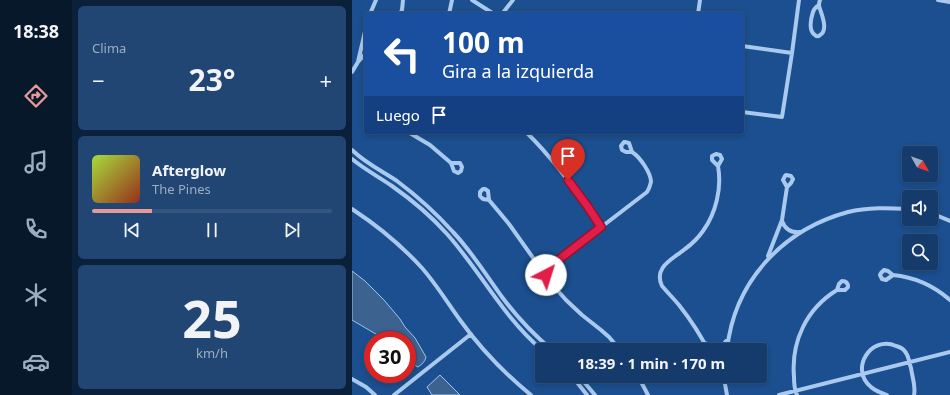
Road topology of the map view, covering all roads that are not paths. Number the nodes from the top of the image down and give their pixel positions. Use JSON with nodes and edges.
{"nodes":[{"id":1,"x":376,"y":0,"type":"edge"},
{"id":2,"x":403,"y":0,"type":"edge"},
{"id":3,"x":452,"y":0,"type":"edge"},
{"id":4,"x":472,"y":0,"type":"edge"},
{"id":5,"x":513,"y":0,"type":"edge"},
{"id":6,"x":700,"y":0,"type":"edge"},
{"id":7,"x":799,"y":0,"type":"edge"},
{"id":8,"x":938,"y":0,"type":"edge"},
{"id":9,"x":819,"y":2,"type":"edge"},
{"id":10,"x":950,"y":2,"type":"edge"},
{"id":11,"x":371,"y":12,"type":"edge"},
{"id":12,"x":401,"y":12,"type":"edge"},
{"id":13,"x":449,"y":12,"type":"edge"},
{"id":14,"x":491,"y":12,"type":"edge"},
{"id":15,"x":504,"y":12,"type":"edge"},
{"id":16,"x":698,"y":12,"type":"edge"},
{"id":17,"x":364,"y":43,"type":"edge"},
{"id":18,"x":744,"y":46,"type":"edge"},
{"id":19,"x":792,"y":53,"type":"junction"},
{"id":20,"x":364,"y":55,"type":"edge"},
{"id":21,"x":358,"y":62,"type":"junction"},
{"id":22,"x":352,"y":72,"type":"edge"},
{"id":23,"x":744,"y":112,"type":"edge"},
{"id":24,"x":411,"y":134,"type":"edge"},
{"id":25,"x":528,"y":134,"type":"edge"},
{"id":26,"x":352,"y":150,"type":"edge"},
{"id":27,"x":632,"y":152,"type":"dead end"},
{"id":28,"x":352,"y":159,"type":"edge"},
{"id":29,"x":451,"y":163,"type":"dead end"},
{"id":30,"x":718,"y":166,"type":"dead end"},
{"id":31,"x":787,"y":188,"type":"dead end"},
{"id":32,"x":489,"y":200,"type":"dead end"},
{"id":33,"x":352,"y":209,"type":"edge"},
{"id":34,"x":902,"y":209,"type":"edge"},
{"id":35,"x":938,"y":216,"type":"edge"},
{"id":36,"x":782,"y":220,"type":"junction"},
{"id":37,"x":950,"y":221,"type":"edge"},
{"id":38,"x":601,"y":227,"type":"junction"},
{"id":39,"x":801,"y":232,"type":"junction"},
{"id":40,"x":536,"y":262,"type":"junction"},
{"id":41,"x":764,"y":263,"type":"junction"},
{"id":42,"x":550,"y":267,"type":"junction"},
{"id":43,"x":541,"y":271,"type":"junction"},
{"id":44,"x":893,"y":275,"type":"dead end"},
{"id":45,"x":554,"y":286,"type":"junction"},
{"id":46,"x":837,"y":290,"type":"dead end"},
{"id":47,"x":950,"y":300,"type":"edge"},
{"id":48,"x":471,"y":334,"type":"junction"},
{"id":49,"x":728,"y":339,"type":"junction"},
{"id":50,"x":544,"y":343,"type":"edge"},
{"id":51,"x":614,"y":343,"type":"edge"},
{"id":52,"x":704,"y":343,"type":"edge"},
{"id":53,"x":726,"y":343,"type":"edge"},
{"id":54,"x":727,"y":343,"type":"edge"},
{"id":55,"x":535,"y":344,"type":"edge"},
{"id":56,"x":950,"y":352,"type":"edge"},
{"id":57,"x":909,"y":362,"type":"junction"},
{"id":58,"x":862,"y":374,"type":"junction"},
{"id":59,"x":352,"y":379,"type":"edge"},
{"id":60,"x":578,"y":383,"type":"edge"},
{"id":61,"x":585,"y":383,"type":"edge"},
{"id":62,"x":642,"y":383,"type":"edge"},
{"id":63,"x":725,"y":384,"type":"edge"},
{"id":64,"x":796,"y":393,"type":"edge"},
{"id":65,"x":915,"y":394,"type":"edge"},
{"id":66,"x":375,"y":395,"type":"edge"},
{"id":67,"x":394,"y":395,"type":"edge"},
{"id":68,"x":531,"y":395,"type":"edge"},
{"id":69,"x":587,"y":395,"type":"edge"},
{"id":70,"x":595,"y":395,"type":"edge"},
{"id":71,"x":648,"y":395,"type":"edge"},
{"id":72,"x":728,"y":395,"type":"edge"},
{"id":73,"x":779,"y":395,"type":"edge"},
{"id":74,"x":887,"y":395,"type":"edge"}],
"edges":[{"from":1,"to":11,"type":"street"},
{"from":2,"to":12,"type":"street"},
{"from":3,"to":13,"type":"street"},
{"from":4,"to":14,"type":"street"},
{"from":5,"to":15,"type":"street"},
{"from":6,"to":16,"type":"street"},
{"from":7,"to":19,"type":"street"},
{"from":8,"to":10,"type":"street"},
{"from":9,"to":9,"type":"street"},
{"from":17,"to":21,"type":"street"},
{"from":18,"to":19,"type":"street"},
{"from":19,"to":23,"type":"street"},
{"from":20,"to":21,"type":"street"},
{"from":21,"to":22,"type":"street"},
{"from":24,"to":29,"type":"street"},
{"from":25,"to":38,"type":"street"},
{"from":26,"to":50,"type":"street"},
{"from":27,"to":38,"type":"street"},
{"from":28,"to":55,"type":"street"},
{"from":30,"to":52,"type":"street"},
{"from":31,"to":36,"type":"street"},
{"from":32,"to":40,"type":"street"},
{"from":33,"to":48,"type":"street"},
{"from":34,"to":39,"type":"street"},
{"from":35,"to":37,"type":"street"},
{"from":36,"to":39,"type":"street"},
{"from":36,"to":41,"type":"street"},
{"from":38,"to":42,"type":"street"},
{"from":39,"to":41,"type":"street"},
{"from":40,"to":42,"type":"street"},
{"from":40,"to":43,"type":"street"},
{"from":41,"to":49,"type":"street"},
{"from":42,"to":43,"type":"street"},
{"from":42,"to":43,"type":"street"},
{"from":42,"to":45,"type":"street"},
{"from":43,"to":45,"type":"street"},
{"from":44,"to":47,"type":"street"},
{"from":45,"to":51,"type":"street"},
{"from":46,"to":64,"type":"street"},
{"from":48,"to":67,"type":"street"},
{"from":48,"to":68,"type":"street"},
{"from":49,"to":53,"type":"street"},
{"from":49,"to":54,"type":"street"},
{"from":56,"to":57,"type":"street"},
{"from":57,"to":58,"type":"street"},
{"from":57,"to":58,"type":"street"},
{"from":57,"to":65,"type":"street"},
{"from":58,"to":64,"type":"street"},
{"from":58,"to":74,"type":"street"},
{"from":59,"to":66,"type":"street"},
{"from":60,"to":69,"type":"street"},
{"from":61,"to":70,"type":"street"},
{"from":62,"to":71,"type":"street"},
{"from":63,"to":72,"type":"street"},
{"from":64,"to":73,"type":"street"}]}
